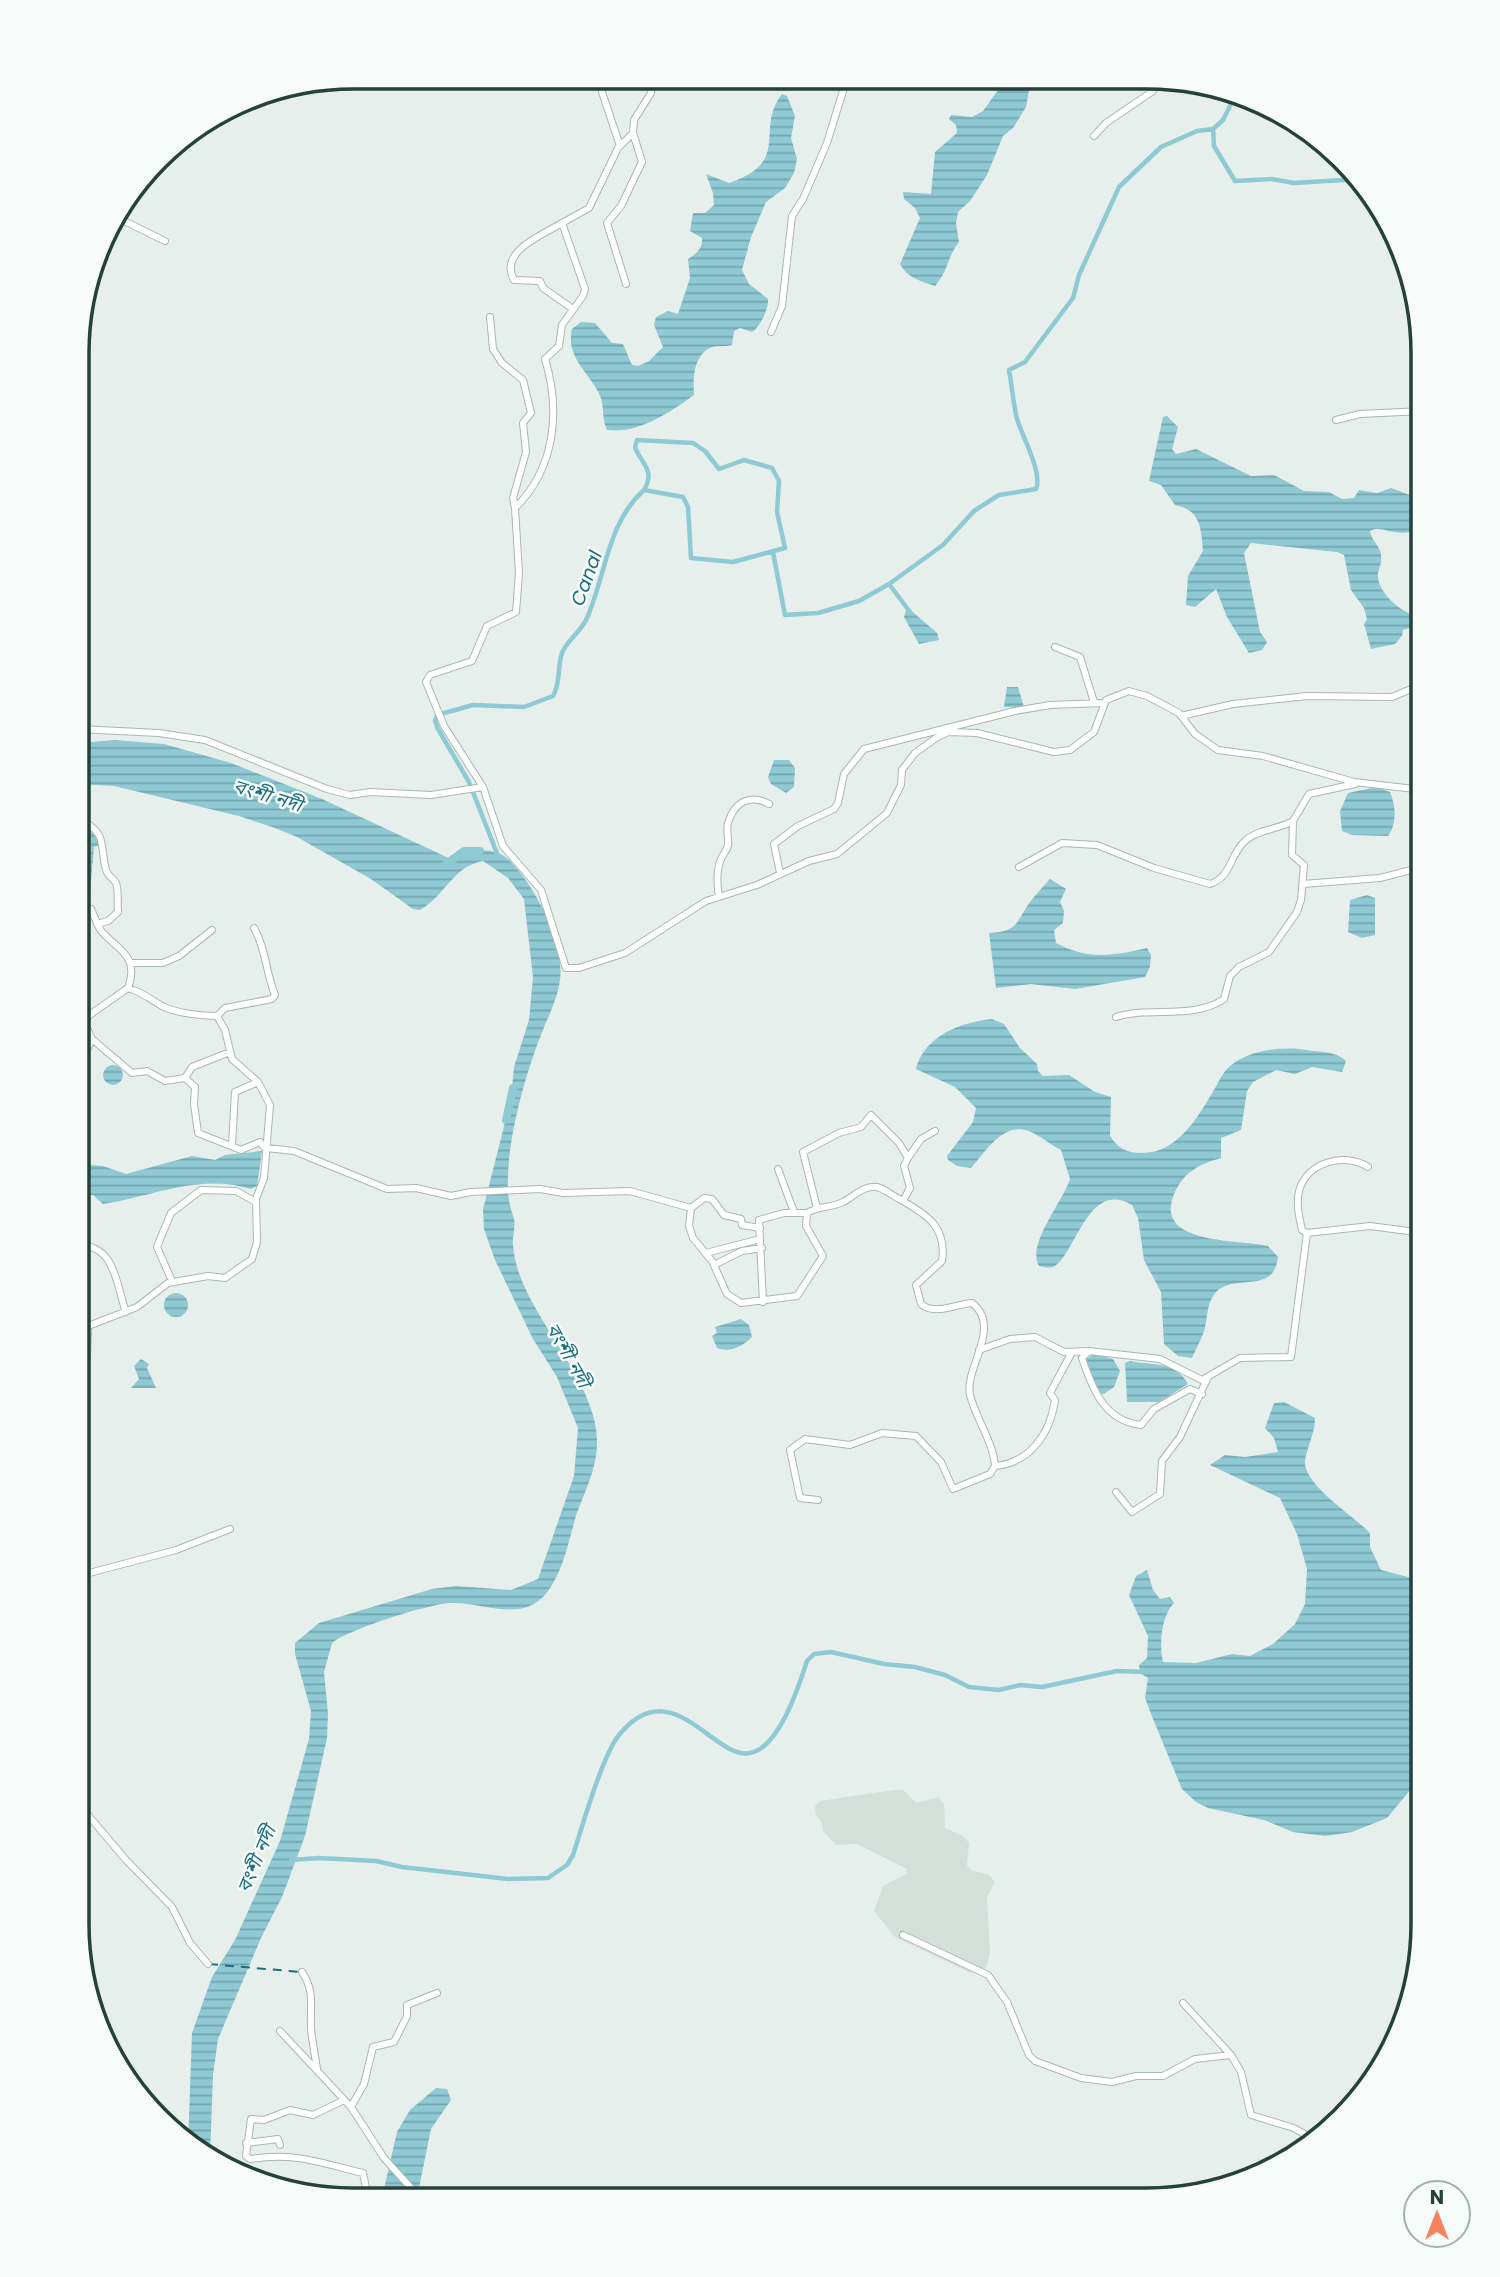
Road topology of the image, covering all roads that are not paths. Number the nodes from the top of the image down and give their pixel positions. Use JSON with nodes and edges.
{"nodes":[{"id":1,"x":602,"y":89,"type":"edge"},
{"id":2,"x":652,"y":89,"type":"edge"},
{"id":3,"x":844,"y":89,"type":"edge"},
{"id":4,"x":1154,"y":89,"type":"edge"},
{"id":5,"x":633,"y":133,"type":"junction"},
{"id":6,"x":1094,"y":136,"type":"dead end"},
{"id":7,"x":620,"y":146,"type":"junction"},
{"id":8,"x":125,"y":221,"type":"edge"},
{"id":9,"x":562,"y":223,"type":"junction"},
{"id":10,"x":164,"y":241,"type":"dead end"},
{"id":11,"x":626,"y":284,"type":"dead end"},
{"id":12,"x":573,"y":309,"type":"junction"},
{"id":13,"x":490,"y":317,"type":"dead end"},
{"id":14,"x":771,"y":332,"type":"dead end"},
{"id":15,"x":1411,"y":411,"type":"edge"},
{"id":16,"x":1336,"y":420,"type":"dead end"},
{"id":17,"x":515,"y":508,"type":"junction"},
{"id":18,"x":1055,"y":647,"type":"dead end"},
{"id":19,"x":1411,"y":689,"type":"edge"},
{"id":20,"x":1094,"y":702,"type":"junction"},
{"id":21,"x":1104,"y":703,"type":"junction"},
{"id":22,"x":1181,"y":716,"type":"junction"},
{"id":23,"x":89,"y":730,"type":"edge"},
{"id":24,"x":1360,"y":783,"type":"junction"},
{"id":25,"x":483,"y":787,"type":"junction"},
{"id":26,"x":1411,"y":789,"type":"edge"},
{"id":27,"x":769,"y":804,"type":"dead end"},
{"id":28,"x":1293,"y":821,"type":"junction"},
{"id":29,"x":89,"y":824,"type":"edge"},
{"id":30,"x":1020,"y":867,"type":"dead end"},
{"id":31,"x":1411,"y":870,"type":"edge"},
{"id":32,"x":780,"y":873,"type":"junction"},
{"id":33,"x":1303,"y":884,"type":"junction"},
{"id":34,"x":719,"y":897,"type":"junction"},
{"id":35,"x":89,"y":909,"type":"edge"},
{"id":36,"x":97,"y":924,"type":"junction"},
{"id":37,"x":254,"y":928,"type":"dead end"},
{"id":38,"x":212,"y":930,"type":"dead end"},
{"id":39,"x":130,"y":963,"type":"junction"},
{"id":40,"x":128,"y":988,"type":"junction"},
{"id":41,"x":89,"y":1015,"type":"edge"},
{"id":42,"x":217,"y":1016,"type":"junction"},
{"id":43,"x":1116,"y":1017,"type":"dead end"},
{"id":44,"x":89,"y":1035,"type":"edge"},
{"id":45,"x":92,"y":1039,"type":"junction"},
{"id":46,"x":89,"y":1045,"type":"edge"},
{"id":47,"x":230,"y":1052,"type":"junction"},
{"id":48,"x":185,"y":1078,"type":"junction"},
{"id":49,"x":258,"y":1082,"type":"junction"},
{"id":50,"x":935,"y":1131,"type":"dead end"},
{"id":51,"x":232,"y":1146,"type":"junction"},
{"id":52,"x":267,"y":1149,"type":"junction"},
{"id":53,"x":908,"y":1158,"type":"junction"},
{"id":54,"x":1368,"y":1167,"type":"dead end"},
{"id":55,"x":778,"y":1169,"type":"dead end"},
{"id":56,"x":903,"y":1201,"type":"junction"},
{"id":57,"x":256,"y":1202,"type":"junction"},
{"id":58,"x":817,"y":1208,"type":"junction"},
{"id":59,"x":691,"y":1209,"type":"junction"},
{"id":60,"x":794,"y":1212,"type":"junction"},
{"id":61,"x":807,"y":1213,"type":"junction"},
{"id":62,"x":760,"y":1228,"type":"junction"},
{"id":63,"x":1411,"y":1231,"type":"edge"},
{"id":64,"x":1307,"y":1233,"type":"junction"},
{"id":65,"x":760,"y":1239,"type":"junction"},
{"id":66,"x":89,"y":1245,"type":"edge"},
{"id":67,"x":762,"y":1248,"type":"junction"},
{"id":68,"x":706,"y":1253,"type":"junction"},
{"id":69,"x":714,"y":1265,"type":"junction"},
{"id":70,"x":172,"y":1281,"type":"junction"},
{"id":71,"x":763,"y":1302,"type":"junction"},
{"id":72,"x":126,"y":1312,"type":"junction"},
{"id":73,"x":89,"y":1329,"type":"edge"},
{"id":74,"x":979,"y":1350,"type":"junction"},
{"id":75,"x":1089,"y":1351,"type":"junction"},
{"id":76,"x":1072,"y":1352,"type":"junction"},
{"id":77,"x":1208,"y":1377,"type":"junction"},
{"id":78,"x":1202,"y":1394,"type":"junction"},
{"id":79,"x":995,"y":1466,"type":"junction"},
{"id":80,"x":1116,"y":1492,"type":"dead end"},
{"id":81,"x":818,"y":1500,"type":"dead end"},
{"id":82,"x":230,"y":1529,"type":"dead end"},
{"id":83,"x":89,"y":1573,"type":"edge"},
{"id":84,"x":89,"y":1816,"type":"edge"},
{"id":85,"x":903,"y":1935,"type":"dead end"},
{"id":86,"x":208,"y":1964,"type":"dead end"},
{"id":87,"x":302,"y":1972,"type":"dead end"},
{"id":88,"x":437,"y":1993,"type":"dead end"},
{"id":89,"x":1183,"y":2003,"type":"dead end"},
{"id":90,"x":279,"y":2031,"type":"dead end"},
{"id":91,"x":1231,"y":2055,"type":"junction"},
{"id":92,"x":317,"y":2070,"type":"junction"},
{"id":93,"x":342,"y":2101,"type":"junction"},
{"id":94,"x":351,"y":2107,"type":"junction"},
{"id":95,"x":1305,"y":2135,"type":"edge"},
{"id":96,"x":246,"y":2143,"type":"junction"},
{"id":97,"x":280,"y":2145,"type":"dead end"},
{"id":98,"x":366,"y":2188,"type":"edge"},
{"id":99,"x":411,"y":2188,"type":"edge"}],
"edges":[{"from":1,"to":7,"type":"street"},
{"from":2,"to":5,"type":"street"},
{"from":3,"to":14,"type":"street"},
{"from":4,"to":6,"type":"street"},
{"from":5,"to":7,"type":"street"},
{"from":5,"to":11,"type":"street"},
{"from":7,"to":9,"type":"street"},
{"from":8,"to":10,"type":"street"},
{"from":9,"to":12,"type":"street"},
{"from":9,"to":12,"type":"street"},
{"from":12,"to":17,"type":"street"},
{"from":13,"to":17,"type":"street"},
{"from":15,"to":16,"type":"street"},
{"from":17,"to":25,"type":"street"},
{"from":18,"to":20,"type":"street"},
{"from":19,"to":22,"type":"street"},
{"from":20,"to":21,"type":"street"},
{"from":20,"to":32,"type":"street"},
{"from":21,"to":22,"type":"street"},
{"from":21,"to":32,"type":"street"},
{"from":22,"to":24,"type":"street"},
{"from":23,"to":25,"type":"street"},
{"from":24,"to":26,"type":"street"},
{"from":24,"to":28,"type":"street"},
{"from":25,"to":34,"type":"street"},
{"from":27,"to":34,"type":"street"},
{"from":28,"to":30,"type":"street"},
{"from":28,"to":33,"type":"street"},
{"from":29,"to":36,"type":"street"},
{"from":31,"to":33,"type":"street"},
{"from":32,"to":34,"type":"street"},
{"from":33,"to":43,"type":"street"},
{"from":35,"to":36,"type":"street"},
{"from":36,"to":39,"type":"street"},
{"from":37,"to":42,"type":"street"},
{"from":38,"to":39,"type":"street"},
{"from":39,"to":40,"type":"street"},
{"from":40,"to":41,"type":"street"},
{"from":40,"to":42,"type":"street"},
{"from":42,"to":47,"type":"street"},
{"from":44,"to":45,"type":"street"},
{"from":45,"to":46,"type":"street"},
{"from":45,"to":48,"type":"street"},
{"from":47,"to":48,"type":"street"},
{"from":47,"to":49,"type":"street"},
{"from":48,"to":51,"type":"street"},
{"from":49,"to":51,"type":"street"},
{"from":49,"to":52,"type":"street"},
{"from":50,"to":53,"type":"street"},
{"from":51,"to":52,"type":"street"},
{"from":52,"to":57,"type":"street"},
{"from":52,"to":59,"type":"street"},
{"from":53,"to":56,"type":"street"},
{"from":53,"to":58,"type":"street"},
{"from":54,"to":64,"type":"street"},
{"from":55,"to":60,"type":"street"},
{"from":56,"to":58,"type":"street"},
{"from":56,"to":74,"type":"street"},
{"from":57,"to":70,"type":"street"},
{"from":57,"to":70,"type":"street"},
{"from":58,"to":61,"type":"street"},
{"from":59,"to":62,"type":"street"},
{"from":59,"to":68,"type":"street"},
{"from":60,"to":61,"type":"street"},
{"from":60,"to":62,"type":"street"},
{"from":61,"to":71,"type":"street"},
{"from":62,"to":65,"type":"street"},
{"from":63,"to":64,"type":"street"},
{"from":64,"to":77,"type":"street"},
{"from":65,"to":67,"type":"street"},
{"from":65,"to":68,"type":"street"},
{"from":66,"to":72,"type":"street"},
{"from":67,"to":69,"type":"street"},
{"from":67,"to":71,"type":"street"},
{"from":68,"to":69,"type":"street"},
{"from":69,"to":71,"type":"street"},
{"from":70,"to":72,"type":"street"},
{"from":72,"to":73,"type":"street"},
{"from":74,"to":76,"type":"street"},
{"from":74,"to":79,"type":"street"},
{"from":75,"to":76,"type":"street"},
{"from":75,"to":77,"type":"street"},
{"from":75,"to":78,"type":"street"},
{"from":76,"to":79,"type":"street"},
{"from":77,"to":78,"type":"street"},
{"from":78,"to":80,"type":"street"},
{"from":79,"to":81,"type":"street"},
{"from":82,"to":83,"type":"street"},
{"from":84,"to":86,"type":"street"},
{"from":85,"to":91,"type":"street"},
{"from":87,"to":92,"type":"street"},
{"from":88,"to":94,"type":"street"},
{"from":89,"to":91,"type":"street"},
{"from":90,"to":92,"type":"street"},
{"from":91,"to":95,"type":"street"},
{"from":92,"to":93,"type":"street"},
{"from":93,"to":94,"type":"street"},
{"from":93,"to":96,"type":"street"},
{"from":94,"to":99,"type":"street"},
{"from":96,"to":97,"type":"street"},
{"from":96,"to":98,"type":"street"}]}
